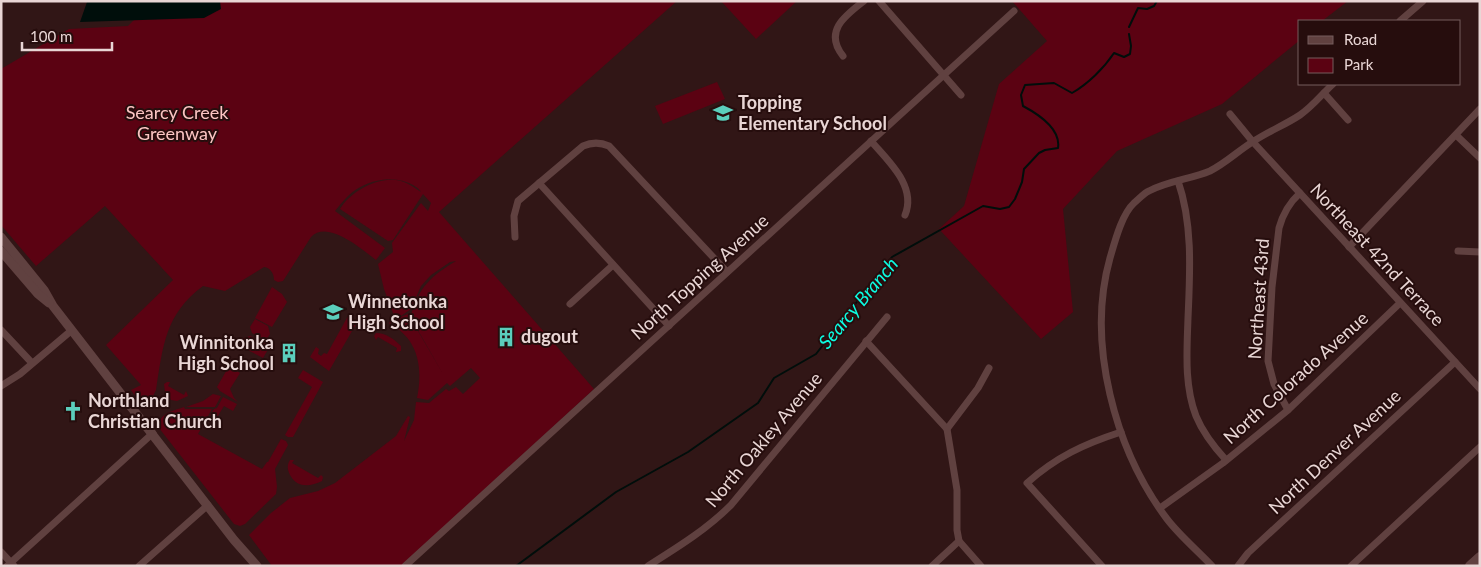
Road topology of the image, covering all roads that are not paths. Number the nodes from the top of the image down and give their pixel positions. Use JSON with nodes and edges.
{"nodes":[{"id":1,"x":864,"y":1,"type":"edge"},
{"id":2,"x":879,"y":1,"type":"edge"},
{"id":3,"x":1423,"y":1,"type":"edge"},
{"id":4,"x":1014,"y":11,"type":"dead end"},
{"id":5,"x":1401,"y":20,"type":"edge"},
{"id":6,"x":842,"y":56,"type":"dead end"},
{"id":7,"x":944,"y":75,"type":"junction"},
{"id":8,"x":1332,"y":85,"type":"edge"},
{"id":9,"x":1324,"y":93,"type":"junction"},
{"id":10,"x":961,"y":94,"type":"dead end"},
{"id":11,"x":1480,"y":109,"type":"edge"},
{"id":12,"x":1230,"y":114,"type":"dead end"},
{"id":13,"x":1348,"y":120,"type":"dead end"},
{"id":14,"x":1456,"y":136,"type":"junction"},
{"id":15,"x":871,"y":140,"type":"junction"},
{"id":16,"x":1253,"y":142,"type":"junction"},
{"id":17,"x":1480,"y":158,"type":"edge"},
{"id":18,"x":1178,"y":181,"type":"junction"},
{"id":19,"x":539,"y":182,"type":"junction"},
{"id":20,"x":1300,"y":193,"type":"junction"},
{"id":21,"x":905,"y":215,"type":"dead end"},
{"id":22,"x":1,"y":237,"type":"edge"},
{"id":23,"x":515,"y":238,"type":"dead end"},
{"id":24,"x":1349,"y":247,"type":"junction"},
{"id":25,"x":1458,"y":251,"type":"dead end"},
{"id":26,"x":1480,"y":252,"type":"edge"},
{"id":27,"x":6,"y":255,"type":"edge"},
{"id":28,"x":613,"y":264,"type":"junction"},
{"id":29,"x":727,"y":272,"type":"junction"},
{"id":30,"x":1400,"y":302,"type":"junction"},
{"id":31,"x":570,"y":304,"type":"dead end"},
{"id":32,"x":887,"y":317,"type":"dead end"},
{"id":33,"x":668,"y":326,"type":"junction"},
{"id":34,"x":1,"y":330,"type":"edge"},
{"id":35,"x":72,"y":330,"type":"junction"},
{"id":36,"x":866,"y":341,"type":"junction"},
{"id":37,"x":1455,"y":362,"type":"junction"},
{"id":38,"x":32,"y":363,"type":"junction"},
{"id":39,"x":989,"y":368,"type":"dead end"},
{"id":40,"x":1,"y":386,"type":"edge"},
{"id":41,"x":1480,"y":389,"type":"edge"},
{"id":42,"x":1288,"y":410,"type":"junction"},
{"id":43,"x":947,"y":429,"type":"junction"},
{"id":44,"x":1121,"y":432,"type":"junction"},
{"id":45,"x":153,"y":433,"type":"junction"},
{"id":46,"x":1480,"y":447,"type":"edge"},
{"id":47,"x":1226,"y":460,"type":"junction"},
{"id":48,"x":208,"y":505,"type":"junction"},
{"id":49,"x":1160,"y":508,"type":"junction"},
{"id":50,"x":960,"y":541,"type":"junction"},
{"id":51,"x":1,"y":552,"type":"edge"},
{"id":52,"x":1480,"y":557,"type":"edge"},
{"id":53,"x":10,"y":565,"type":"edge"},
{"id":54,"x":139,"y":566,"type":"edge"},
{"id":55,"x":257,"y":566,"type":"edge"},
{"id":56,"x":405,"y":566,"type":"edge"},
{"id":57,"x":648,"y":566,"type":"edge"},
{"id":58,"x":932,"y":566,"type":"edge"},
{"id":59,"x":980,"y":566,"type":"edge"},
{"id":60,"x":1102,"y":566,"type":"edge"},
{"id":61,"x":1212,"y":566,"type":"edge"},
{"id":62,"x":1238,"y":566,"type":"edge"},
{"id":63,"x":1351,"y":566,"type":"edge"},
{"id":64,"x":1470,"y":566,"type":"edge"}],
"edges":[{"from":1,"to":6,"type":"street"},
{"from":2,"to":7,"type":"street"},
{"from":3,"to":5,"type":"street"},
{"from":4,"to":7,"type":"street","name":"North Topping Avenue"},
{"from":7,"to":10,"type":"street"},
{"from":7,"to":15,"type":"street","name":"North Topping Avenue"},
{"from":8,"to":9,"type":"street"},
{"from":9,"to":13,"type":"street"},
{"from":9,"to":16,"type":"street"},
{"from":11,"to":14,"type":"street"},
{"from":12,"to":16,"type":"street","name":"Northeast 42nd Terrace"},
{"from":14,"to":17,"type":"street"},
{"from":14,"to":24,"type":"street"},
{"from":15,"to":21,"type":"street"},
{"from":15,"to":29,"type":"street","name":"North Topping Avenue"},
{"from":16,"to":18,"type":"street"},
{"from":16,"to":20,"type":"street","name":"Northeast 42nd Terrace"},
{"from":18,"to":44,"type":"street"},
{"from":18,"to":47,"type":"street"},
{"from":19,"to":23,"type":"street"},
{"from":19,"to":28,"type":"street"},
{"from":19,"to":29,"type":"street"},
{"from":20,"to":24,"type":"street","name":"Northeast 42nd Terrace"},
{"from":20,"to":42,"type":"street","name":"Northeast 43rd"},
{"from":22,"to":27,"type":"street"},
{"from":24,"to":30,"type":"street","name":"Northeast 42nd Terrace"},
{"from":25,"to":26,"type":"street"},
{"from":27,"to":35,"type":"street"},
{"from":28,"to":31,"type":"street"},
{"from":28,"to":33,"type":"street"},
{"from":29,"to":33,"type":"street","name":"North Topping Avenue"},
{"from":30,"to":37,"type":"street","name":"Northeast 42nd Terrace"},
{"from":30,"to":42,"type":"street","name":"North Colorado Avenue"},
{"from":32,"to":36,"type":"street","name":"North Oakley Avenue"},
{"from":33,"to":56,"type":"street","name":"North Topping Avenue"},
{"from":34,"to":38,"type":"street"},
{"from":35,"to":38,"type":"street"},
{"from":35,"to":45,"type":"street"},
{"from":36,"to":43,"type":"street"},
{"from":36,"to":57,"type":"street","name":"North Oakley Avenue"},
{"from":37,"to":41,"type":"street","name":"Northeast 42nd Terrace"},
{"from":37,"to":62,"type":"street","name":"North Denver Avenue"},
{"from":38,"to":40,"type":"street"},
{"from":39,"to":43,"type":"street"},
{"from":42,"to":47,"type":"street","name":"North Colorado Avenue"},
{"from":43,"to":50,"type":"street"},
{"from":44,"to":49,"type":"street"},
{"from":44,"to":60,"type":"street"},
{"from":45,"to":48,"type":"street"},
{"from":45,"to":53,"type":"street"},
{"from":46,"to":63,"type":"street"},
{"from":47,"to":49,"type":"street","name":"North Colorado Avenue"},
{"from":48,"to":54,"type":"street"},
{"from":48,"to":55,"type":"street"},
{"from":49,"to":61,"type":"street"},
{"from":50,"to":58,"type":"street"},
{"from":50,"to":59,"type":"street"},
{"from":51,"to":53,"type":"street"},
{"from":52,"to":64,"type":"main road"}]}
